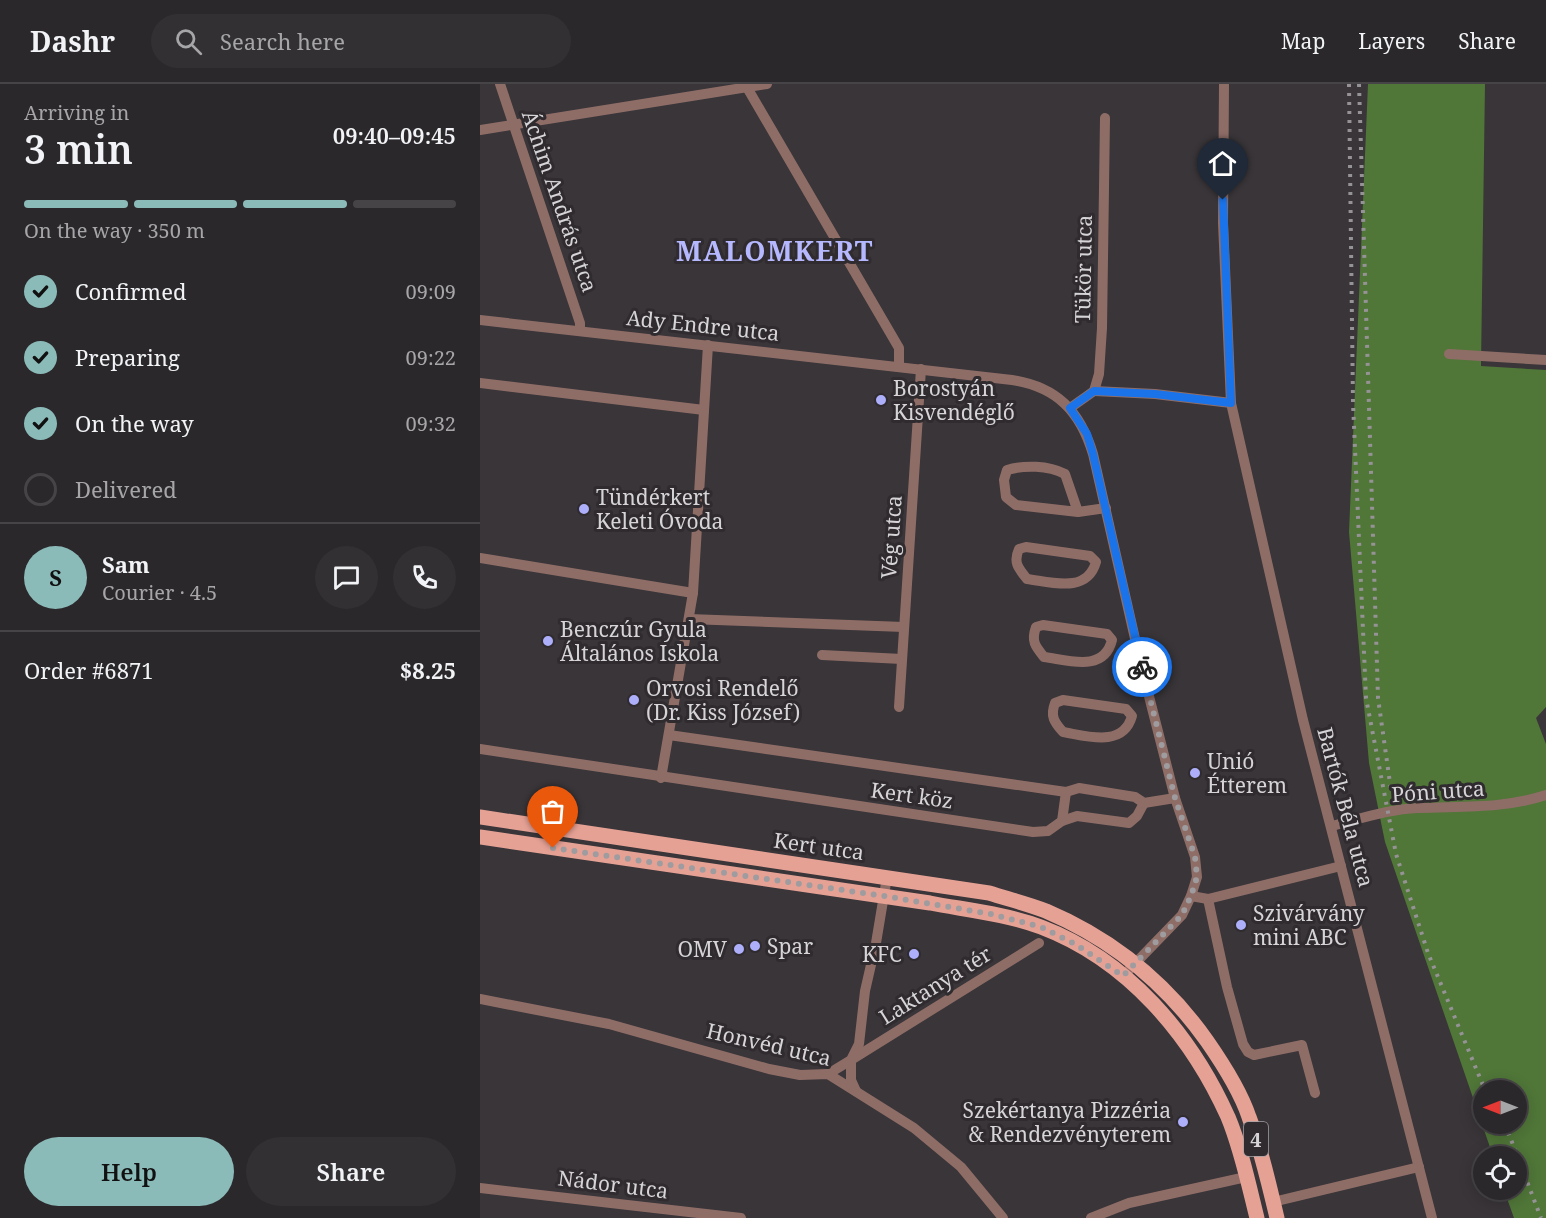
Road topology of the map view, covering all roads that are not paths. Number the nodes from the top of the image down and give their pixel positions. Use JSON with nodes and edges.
{"nodes":[{"id":1,"x":500,"y":84,"type":"edge"},
{"id":2,"x":767,"y":84,"type":"edge"},
{"id":3,"x":1224,"y":84,"type":"edge"},
{"id":4,"x":746,"y":86,"type":"edge"},
{"id":5,"x":1105,"y":118,"type":"dead end"},
{"id":6,"x":513,"y":124,"type":"junction"},
{"id":7,"x":480,"y":130,"type":"edge"},
{"id":8,"x":480,"y":320,"type":"edge"},
{"id":9,"x":580,"y":331,"type":"junction"},
{"id":10,"x":708,"y":345,"type":"junction"},
{"id":11,"x":1449,"y":354,"type":"dead end"},
{"id":12,"x":1546,"y":360,"type":"edge"},
{"id":13,"x":899,"y":367,"type":"junction"},
{"id":14,"x":921,"y":369,"type":"junction"},
{"id":15,"x":480,"y":383,"type":"edge"},
{"id":16,"x":1094,"y":391,"type":"junction"},
{"id":17,"x":1231,"y":403,"type":"junction"},
{"id":18,"x":1070,"y":408,"type":"junction"},
{"id":19,"x":704,"y":410,"type":"junction"},
{"id":20,"x":1106,"y":508,"type":"junction"},
{"id":21,"x":1078,"y":512,"type":"junction"},
{"id":22,"x":480,"y":558,"type":"edge"},
{"id":23,"x":1117,"y":558,"type":"junction"},
{"id":24,"x":1095,"y":562,"type":"junction"},
{"id":25,"x":693,"y":593,"type":"junction"},
{"id":26,"x":688,"y":619,"type":"junction"},
{"id":27,"x":904,"y":627,"type":"junction"},
{"id":28,"x":1134,"y":636,"type":"junction"},
{"id":29,"x":1113,"y":640,"type":"junction"},
{"id":30,"x":822,"y":655,"type":"dead end"},
{"id":31,"x":902,"y":659,"type":"junction"},
{"id":32,"x":899,"y":707,"type":"dead end"},
{"id":33,"x":1153,"y":711,"type":"junction"},
{"id":34,"x":1132,"y":716,"type":"junction"},
{"id":35,"x":669,"y":735,"type":"junction"},
{"id":36,"x":480,"y":749,"type":"edge"},
{"id":37,"x":661,"y":778,"type":"junction"},
{"id":38,"x":1066,"y":792,"type":"junction"},
{"id":39,"x":1546,"y":795,"type":"edge"},
{"id":40,"x":1175,"y":798,"type":"junction"},
{"id":41,"x":1144,"y":803,"type":"junction"},
{"id":42,"x":480,"y":818,"type":"edge"},
{"id":43,"x":1062,"y":821,"type":"junction"},
{"id":44,"x":1332,"y":826,"type":"junction"},
{"id":45,"x":480,"y":837,"type":"edge"},
{"id":46,"x":1341,"y":866,"type":"junction"},
{"id":47,"x":887,"y":877,"type":"junction"},
{"id":48,"x":884,"y":896,"type":"junction"},
{"id":49,"x":1191,"y":896,"type":"junction"},
{"id":50,"x":1208,"y":899,"type":"junction"},
{"id":51,"x":1039,"y":943,"type":"dead end"},
{"id":52,"x":1136,"y":963,"type":"junction"},
{"id":53,"x":1123,"y":976,"type":"junction"},
{"id":54,"x":480,"y":999,"type":"edge"},
{"id":55,"x":852,"y":1060,"type":"junction"},
{"id":56,"x":828,"y":1074,"type":"junction"},
{"id":57,"x":856,"y":1091,"type":"junction"},
{"id":58,"x":1315,"y":1093,"type":"dead end"},
{"id":59,"x":1419,"y":1167,"type":"junction"},
{"id":60,"x":1246,"y":1177,"type":"junction"},
{"id":61,"x":480,"y":1188,"type":"edge"},
{"id":62,"x":1273,"y":1202,"type":"junction"},
{"id":63,"x":741,"y":1218,"type":"edge"},
{"id":64,"x":1003,"y":1218,"type":"edge"},
{"id":65,"x":1091,"y":1218,"type":"edge"},
{"id":66,"x":1257,"y":1218,"type":"edge"},
{"id":67,"x":1277,"y":1218,"type":"edge"},
{"id":68,"x":1432,"y":1218,"type":"edge"}],
"edges":[{"from":1,"to":6,"type":"street","name":"Áchim András utca"},
{"from":2,"to":4,"type":"street"},
{"from":3,"to":17,"type":"street","name":"Bartók Béla utca"},
{"from":4,"to":6,"type":"street"},
{"from":4,"to":13,"type":"street"},
{"from":5,"to":16,"type":"street","name":"Tükör utca"},
{"from":6,"to":7,"type":"street"},
{"from":6,"to":9,"type":"street","name":"Áchim András utca"},
{"from":8,"to":9,"type":"street","name":"Ady Endre utca"},
{"from":9,"to":10,"type":"street","name":"Ady Endre utca"},
{"from":10,"to":13,"type":"street","name":"Ady Endre utca"},
{"from":10,"to":19,"type":"street"},
{"from":11,"to":12,"type":"street"},
{"from":13,"to":14,"type":"street","name":"Ady Endre utca"},
{"from":14,"to":18,"type":"street","name":"Ady Endre utca"},
{"from":14,"to":27,"type":"street","name":"Vég utca"},
{"from":15,"to":19,"type":"street"},
{"from":16,"to":17,"type":"street"},
{"from":16,"to":18,"type":"street"},
{"from":17,"to":44,"type":"street","name":"Bartók Béla utca"},
{"from":18,"to":20,"type":"street","name":"Ady Endre utca"},
{"from":19,"to":25,"type":"street"},
{"from":20,"to":21,"type":"street"},
{"from":20,"to":23,"type":"street","name":"Ady Endre utca"},
{"from":21,"to":21,"type":"street"},
{"from":22,"to":25,"type":"street"},
{"from":23,"to":24,"type":"street"},
{"from":23,"to":28,"type":"street","name":"Ady Endre utca"},
{"from":24,"to":24,"type":"street"},
{"from":25,"to":26,"type":"street"},
{"from":26,"to":27,"type":"street"},
{"from":26,"to":35,"type":"street"},
{"from":27,"to":31,"type":"street","name":"Vég utca"},
{"from":28,"to":29,"type":"street"},
{"from":28,"to":33,"type":"street","name":"Ady Endre utca"},
{"from":29,"to":29,"type":"street"},
{"from":30,"to":31,"type":"street"},
{"from":31,"to":32,"type":"street","name":"Vég utca"},
{"from":33,"to":34,"type":"street"},
{"from":33,"to":40,"type":"street","name":"Ady Endre utca"},
{"from":34,"to":34,"type":"street"},
{"from":35,"to":37,"type":"street"},
{"from":35,"to":38,"type":"street","name":"Kert köz"},
{"from":36,"to":37,"type":"street","name":"Kert köz"},
{"from":37,"to":43,"type":"street","name":"Kert köz"},
{"from":38,"to":41,"type":"street","name":"Kert köz"},
{"from":38,"to":43,"type":"street"},
{"from":39,"to":44,"type":"street","name":"Póni utca"},
{"from":40,"to":41,"type":"street","name":"Kert köz"},
{"from":40,"to":49,"type":"street","name":"Ady Endre utca"},
{"from":41,"to":43,"type":"street","name":"Kert köz"},
{"from":42,"to":47,"type":"main road","name":"Kert utca","number":"4"},
{"from":44,"to":46,"type":"street","name":"Bartók Béla utca"},
{"from":45,"to":48,"type":"main road","name":"Kert utca","number":"4"},
{"from":46,"to":50,"type":"street"},
{"from":46,"to":59,"type":"street","name":"Bartók Béla utca"},
{"from":47,"to":48,"type":"street","name":"Laktanya tér"},
{"from":47,"to":52,"type":"main road","name":"Kert utca","number":"4"},
{"from":48,"to":53,"type":"main road","name":"Kert utca","number":"4"},
{"from":48,"to":55,"type":"street","name":"Laktanya tér"},
{"from":49,"to":50,"type":"street"},
{"from":49,"to":52,"type":"street"},
{"from":50,"to":58,"type":"street"},
{"from":51,"to":55,"type":"street","name":"Laktanya tér"},
{"from":52,"to":53,"type":"street"},
{"from":52,"to":62,"type":"main road","number":"4"},
{"from":53,"to":60,"type":"main road","number":"4"},
{"from":54,"to":56,"type":"street","name":"Honvéd utca"},
{"from":55,"to":56,"type":"street","name":"Laktanya tér"},
{"from":55,"to":57,"type":"street"},
{"from":56,"to":57,"type":"street","name":"Honvéd utca"},
{"from":57,"to":64,"type":"street","name":"Honvéd utca"},
{"from":59,"to":62,"type":"street"},
{"from":59,"to":68,"type":"street","name":"Bartók Béla utca"},
{"from":60,"to":65,"type":"street"},
{"from":60,"to":66,"type":"main road","number":"4"},
{"from":61,"to":63,"type":"street","name":"Nádor utca"},
{"from":62,"to":67,"type":"main road","number":"4"}]}
